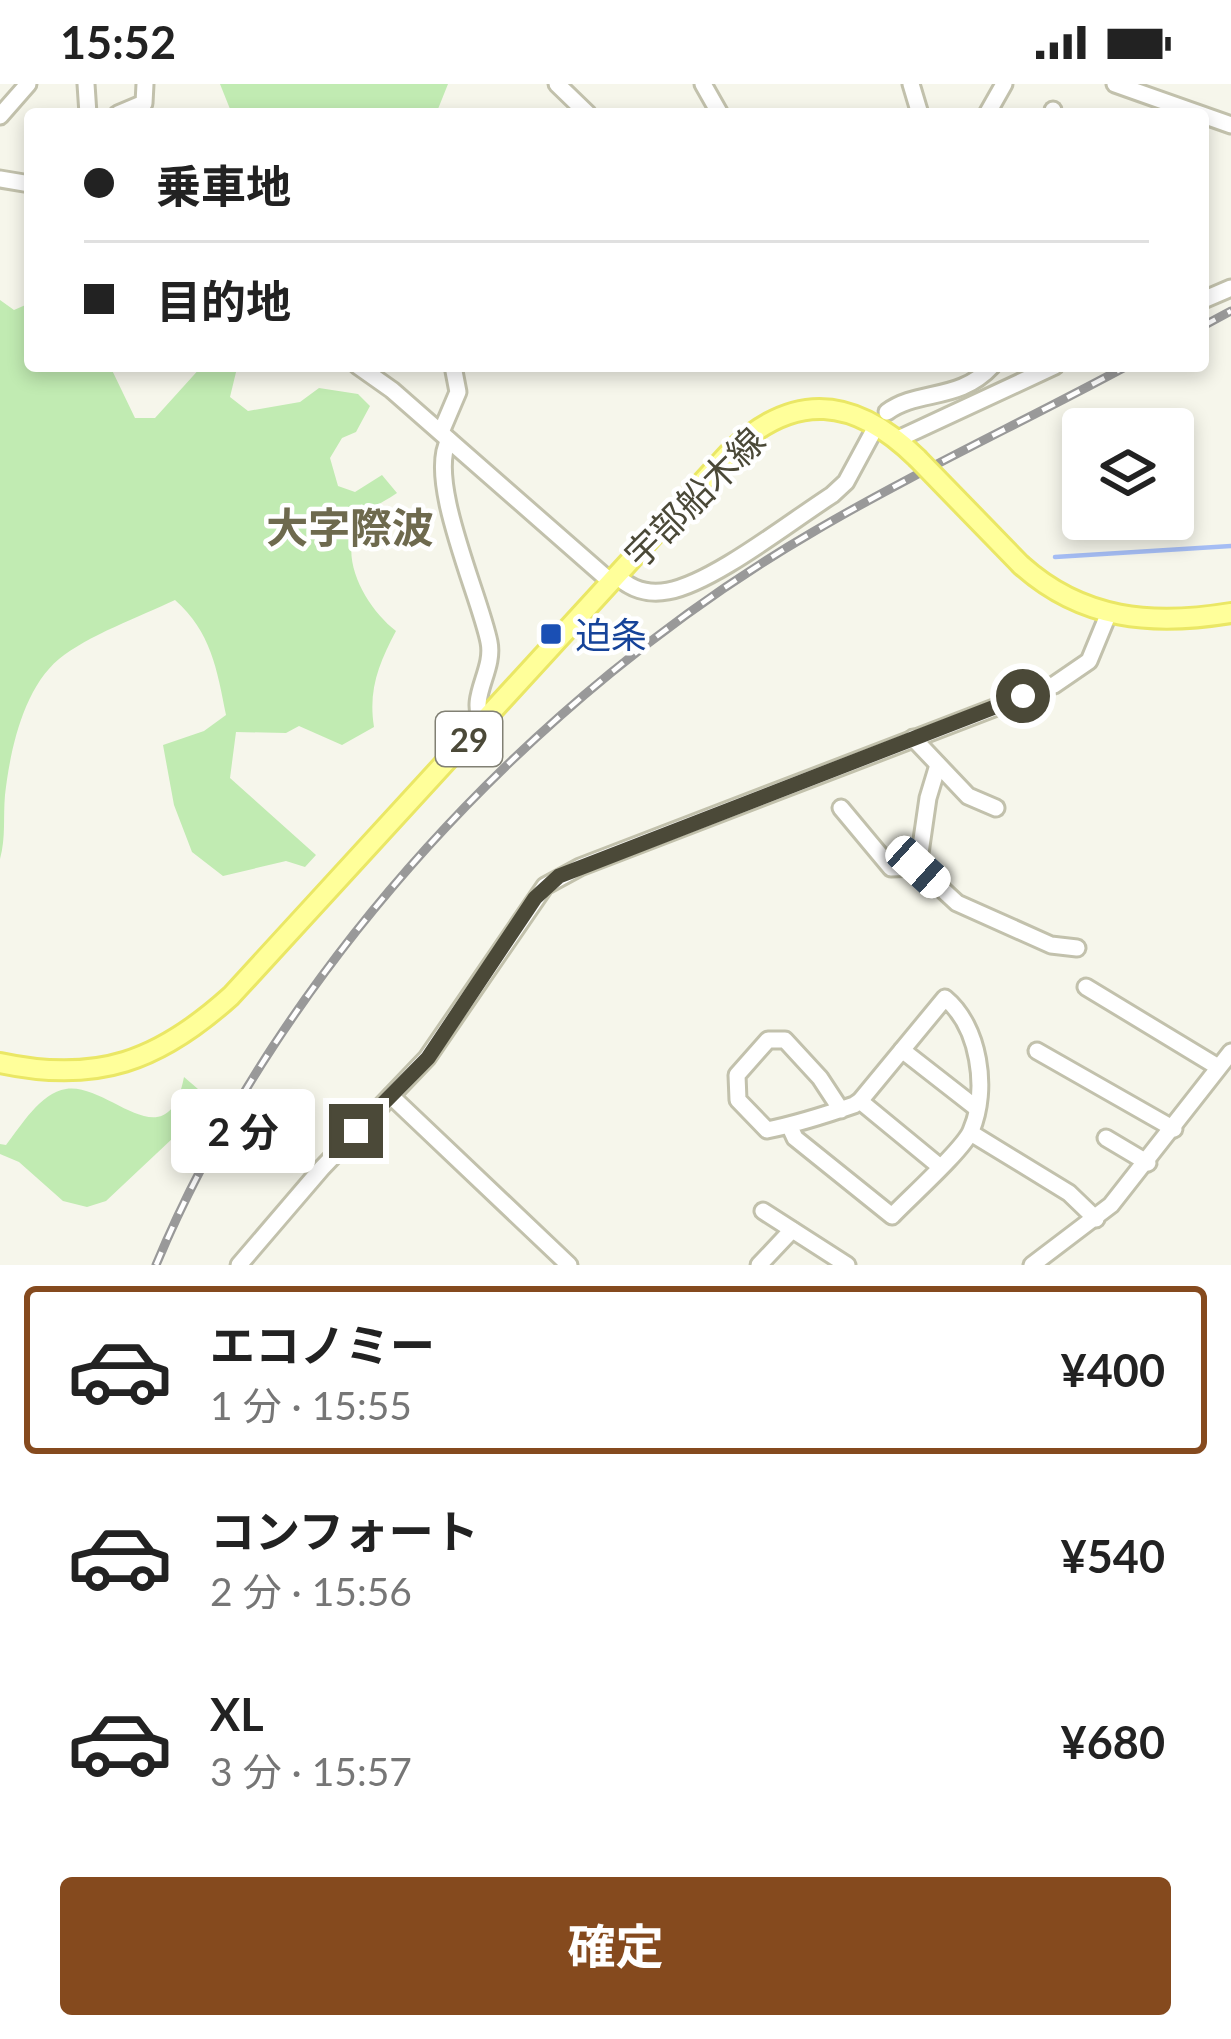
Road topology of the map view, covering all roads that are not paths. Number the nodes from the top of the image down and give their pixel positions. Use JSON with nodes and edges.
{"nodes":[{"id":1,"x":28,"y":84,"type":"edge"},
{"id":2,"x":145,"y":84,"type":"edge"},
{"id":3,"x":556,"y":84,"type":"edge"},
{"id":4,"x":1115,"y":84,"type":"edge"},
{"id":5,"x":132,"y":108,"type":"edge"},
{"id":6,"x":582,"y":108,"type":"edge"},
{"id":7,"x":1183,"y":108,"type":"edge"},
{"id":8,"x":0,"y":116,"type":"edge"},
{"id":9,"x":365,"y":372,"type":"edge"},
{"id":10,"x":454,"y":372,"type":"edge"},
{"id":11,"x":987,"y":372,"type":"edge"},
{"id":12,"x":1039,"y":372,"type":"edge"},
{"id":13,"x":886,"y":412,"type":"dead end"},
{"id":14,"x":873,"y":431,"type":"dead end"},
{"id":15,"x":445,"y":436,"type":"junction"},
{"id":16,"x":898,"y":439,"type":"junction"},
{"id":17,"x":614,"y":578,"type":"junction"},
{"id":18,"x":1231,"y":613,"type":"edge"},
{"id":19,"x":1108,"y":615,"type":"junction"},
{"id":20,"x":483,"y":723,"type":"junction"},
{"id":21,"x":913,"y":738,"type":"junction"},
{"id":22,"x":938,"y":765,"type":"junction"},
{"id":23,"x":842,"y":808,"type":"dead end"},
{"id":24,"x":996,"y":808,"type":"dead end"},
{"id":25,"x":918,"y":867,"type":"junction"},
{"id":26,"x":1077,"y":948,"type":"dead end"},
{"id":27,"x":1086,"y":987,"type":"dead end"},
{"id":28,"x":902,"y":1050,"type":"junction"},
{"id":29,"x":1036,"y":1051,"type":"dead end"},
{"id":30,"x":1231,"y":1052,"type":"edge"},
{"id":31,"x":0,"y":1063,"type":"edge"},
{"id":32,"x":1218,"y":1067,"type":"junction"},
{"id":33,"x":391,"y":1096,"type":"junction"},
{"id":34,"x":860,"y":1101,"type":"junction"},
{"id":35,"x":975,"y":1107,"type":"junction"},
{"id":36,"x":841,"y":1110,"type":"junction"},
{"id":37,"x":789,"y":1126,"type":"junction"},
{"id":38,"x":1174,"y":1130,"type":"junction"},
{"id":39,"x":971,"y":1133,"type":"junction"},
{"id":40,"x":1106,"y":1138,"type":"dead end"},
{"id":41,"x":1148,"y":1163,"type":"junction"},
{"id":42,"x":939,"y":1166,"type":"junction"},
{"id":43,"x":763,"y":1211,"type":"dead end"},
{"id":44,"x":1096,"y":1219,"type":"junction"},
{"id":45,"x":792,"y":1230,"type":"junction"},
{"id":46,"x":239,"y":1265,"type":"edge"},
{"id":47,"x":569,"y":1265,"type":"edge"},
{"id":48,"x":760,"y":1265,"type":"edge"},
{"id":49,"x":847,"y":1265,"type":"edge"},
{"id":50,"x":1032,"y":1265,"type":"edge"}],
"edges":[{"from":1,"to":8,"type":"street"},
{"from":2,"to":5,"type":"street"},
{"from":3,"to":6,"type":"street"},
{"from":4,"to":7,"type":"street"},
{"from":9,"to":15,"type":"street"},
{"from":10,"to":15,"type":"street"},
{"from":11,"to":13,"type":"street"},
{"from":12,"to":16,"type":"street"},
{"from":14,"to":17,"type":"street"},
{"from":15,"to":17,"type":"street"},
{"from":15,"to":20,"type":"street"},
{"from":16,"to":17,"type":"main road","name":"宇部船木線","number":"29"},
{"from":16,"to":19,"type":"main road","name":"宇部船木線","number":"29","bridge":true},
{"from":17,"to":20,"type":"main road","name":"宇部船木線","number":"29"},
{"from":18,"to":19,"type":"main road","name":"宇部船木線","number":"29"},
{"from":19,"to":21,"type":"street"},
{"from":20,"to":31,"type":"main road","name":"宇部船木線","number":"29"},
{"from":21,"to":22,"type":"street"},
{"from":21,"to":33,"type":"street"},
{"from":22,"to":24,"type":"street"},
{"from":22,"to":25,"type":"street"},
{"from":23,"to":25,"type":"street"},
{"from":25,"to":26,"type":"street"},
{"from":27,"to":32,"type":"street"},
{"from":28,"to":34,"type":"street"},
{"from":28,"to":35,"type":"street"},
{"from":28,"to":35,"type":"street"},
{"from":29,"to":38,"type":"street"},
{"from":30,"to":32,"type":"street"},
{"from":32,"to":38,"type":"street"},
{"from":33,"to":46,"type":"street"},
{"from":33,"to":47,"type":"street"},
{"from":34,"to":36,"type":"street"},
{"from":34,"to":42,"type":"street"},
{"from":35,"to":39,"type":"street"},
{"from":36,"to":37,"type":"street"},
{"from":36,"to":37,"type":"street"},
{"from":37,"to":42,"type":"street"},
{"from":38,"to":41,"type":"street"},
{"from":39,"to":42,"type":"street"},
{"from":39,"to":44,"type":"street"},
{"from":40,"to":41,"type":"street"},
{"from":41,"to":44,"type":"street"},
{"from":43,"to":45,"type":"street"},
{"from":44,"to":50,"type":"street"},
{"from":45,"to":48,"type":"street"},
{"from":45,"to":49,"type":"street"}]}
